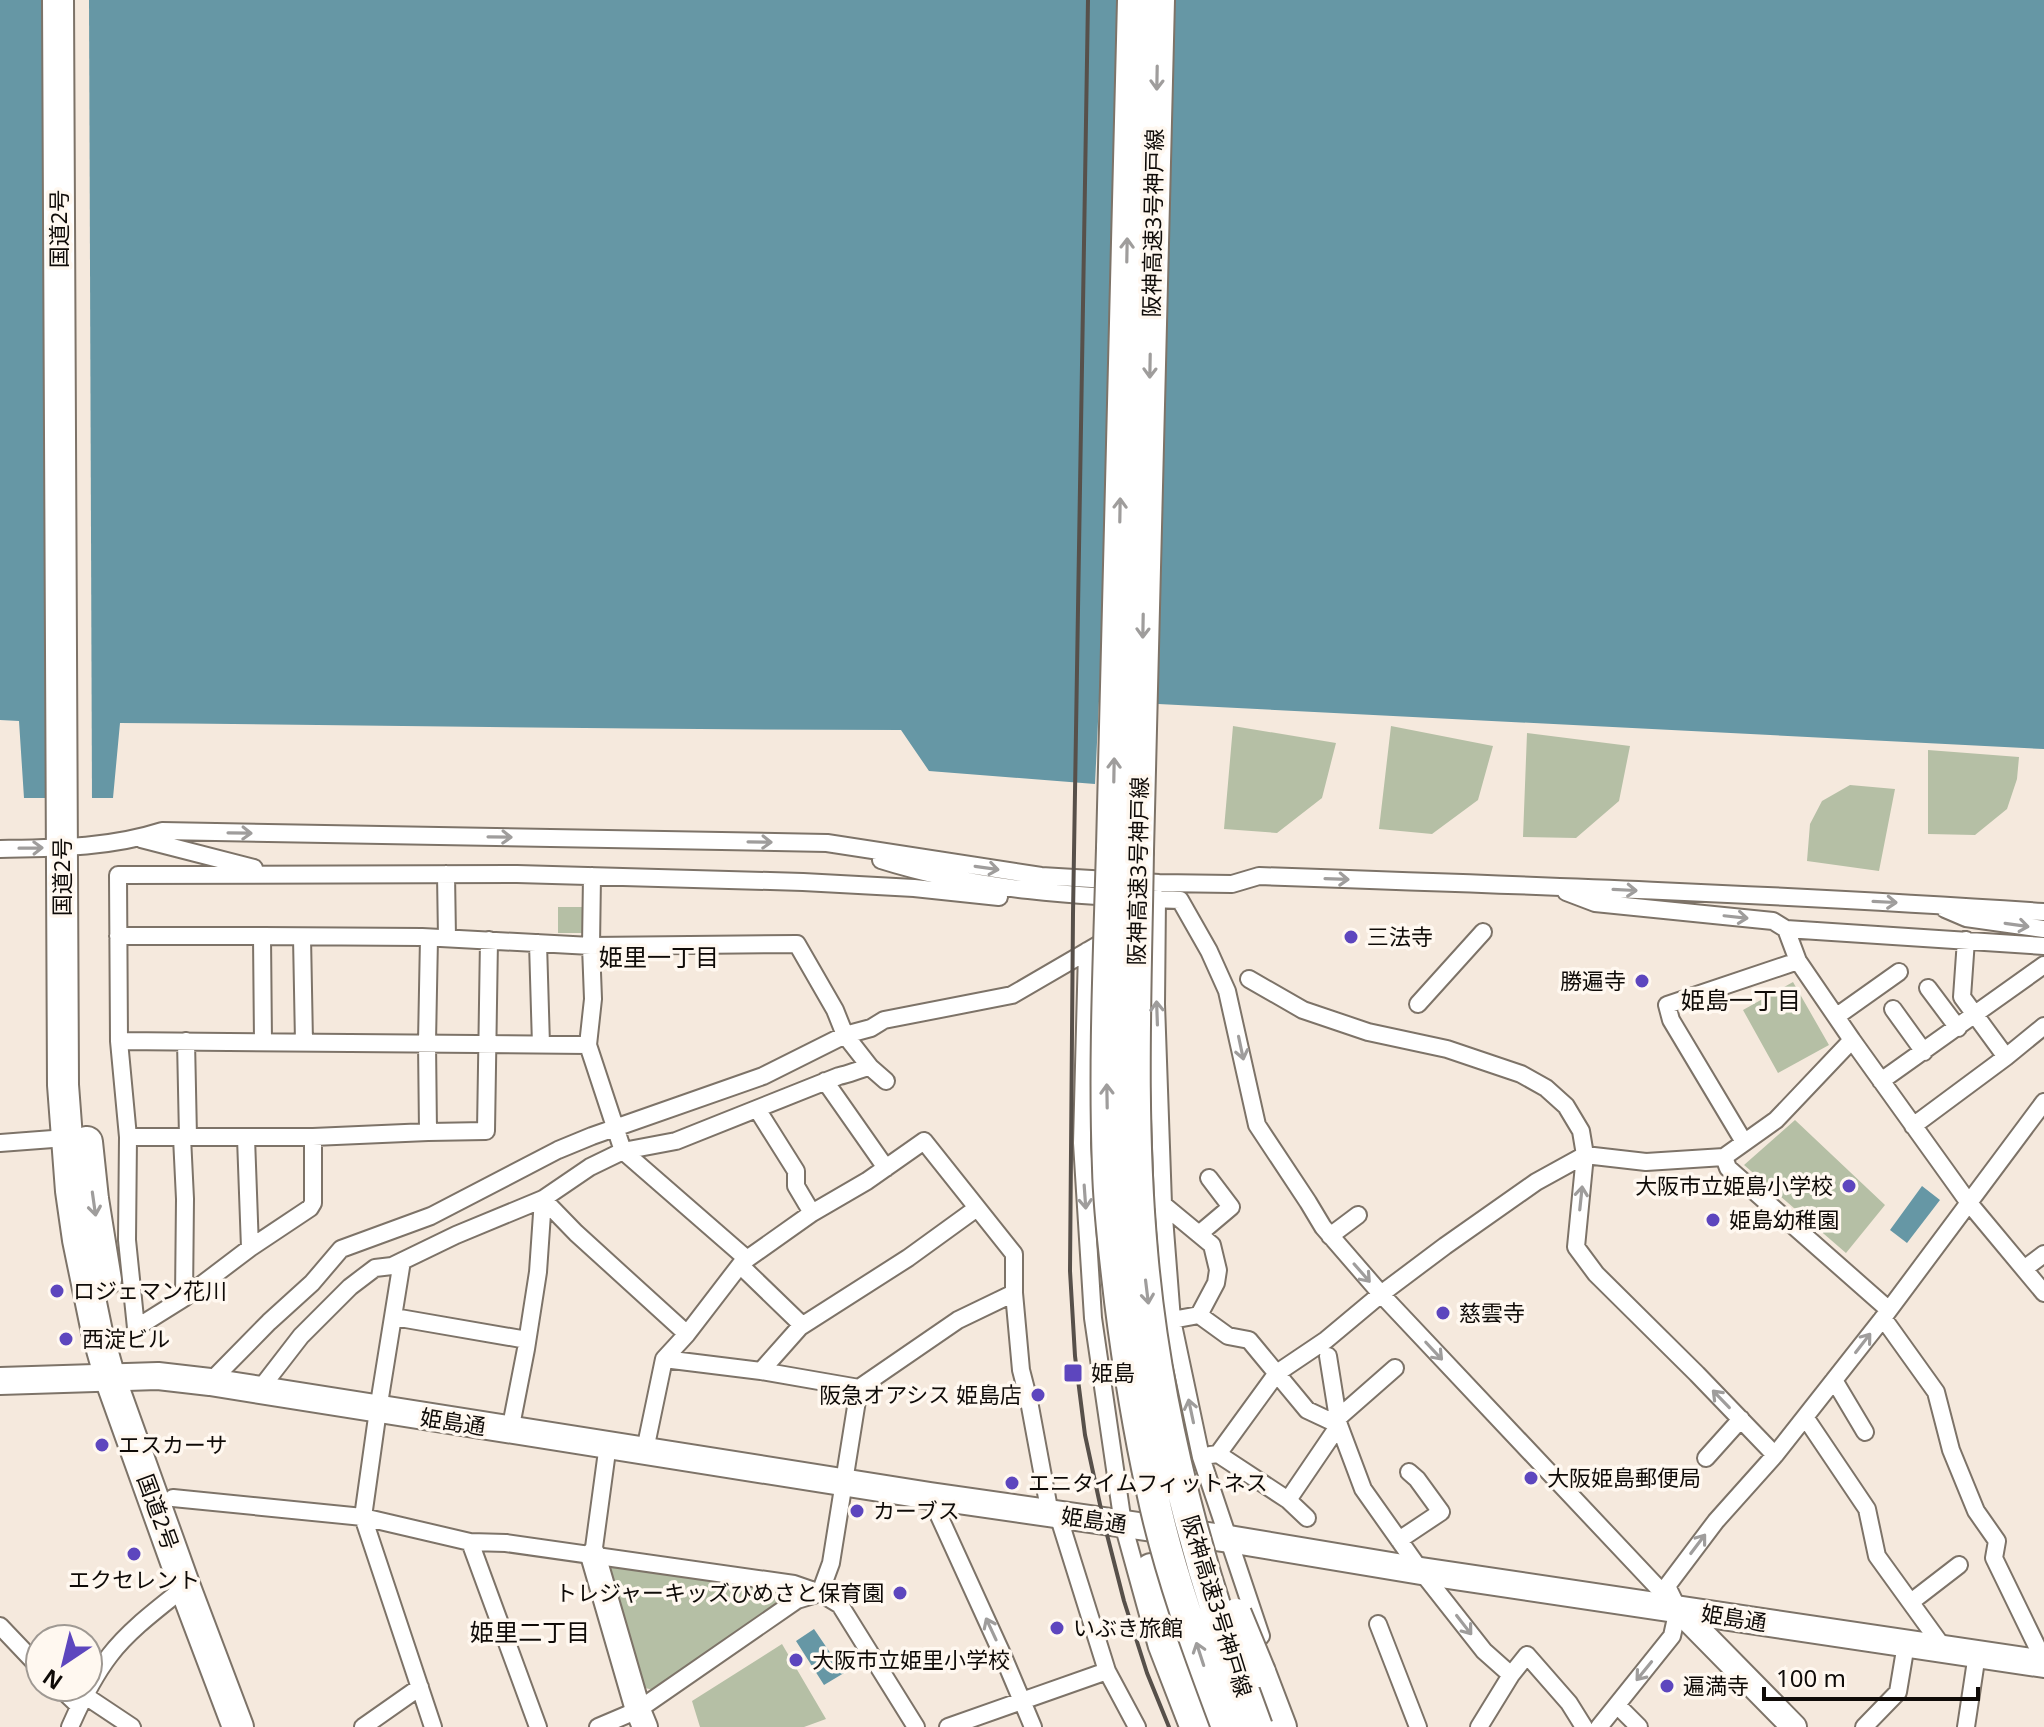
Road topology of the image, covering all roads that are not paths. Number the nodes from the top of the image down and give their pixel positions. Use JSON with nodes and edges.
{"nodes":[{"id":1,"x":58,"y":0,"type":"edge"},
{"id":2,"x":74,"y":0,"type":"edge"},
{"id":3,"x":1133,"y":0,"type":"edge"},
{"id":4,"x":1159,"y":0,"type":"edge"},
{"id":5,"x":70,"y":839,"type":"junction"},
{"id":6,"x":139,"y":839,"type":"junction"},
{"id":7,"x":827,"y":843,"type":"junction"},
{"id":8,"x":0,"y":849,"type":"edge"},
{"id":9,"x":272,"y":873,"type":"junction"},
{"id":10,"x":446,"y":874,"type":"junction"},
{"id":11,"x":592,"y":876,"type":"junction"},
{"id":12,"x":1550,"y":886,"type":"junction"},
{"id":13,"x":999,"y":897,"type":"dead end"},
{"id":14,"x":1157,"y":898,"type":"junction"},
{"id":15,"x":1936,"y":905,"type":"junction"},
{"id":16,"x":2044,"y":912,"type":"edge"},
{"id":17,"x":1786,"y":929,"type":"junction"},
{"id":18,"x":2044,"y":929,"type":"edge"},
{"id":19,"x":1483,"y":932,"type":"dead end"},
{"id":20,"x":118,"y":936,"type":"junction"},
{"id":21,"x":262,"y":936,"type":"junction"},
{"id":22,"x":302,"y":937,"type":"junction"},
{"id":23,"x":429,"y":938,"type":"junction"},
{"id":24,"x":447,"y":938,"type":"junction"},
{"id":25,"x":489,"y":940,"type":"junction"},
{"id":26,"x":1966,"y":940,"type":"junction"},
{"id":27,"x":538,"y":943,"type":"junction"},
{"id":28,"x":591,"y":946,"type":"junction"},
{"id":29,"x":2044,"y":946,"type":"edge"},
{"id":30,"x":1087,"y":951,"type":"junction"},
{"id":31,"x":1798,"y":961,"type":"junction"},
{"id":32,"x":2044,"y":965,"type":"edge"},
{"id":33,"x":1899,"y":972,"type":"dead end"},
{"id":34,"x":1249,"y":979,"type":"dead end"},
{"id":35,"x":1928,"y":988,"type":"dead end"},
{"id":36,"x":1418,"y":1004,"type":"dead end"},
{"id":37,"x":1893,"y":1009,"type":"dead end"},
{"id":38,"x":1976,"y":1015,"type":"junction"},
{"id":39,"x":1837,"y":1016,"type":"junction"},
{"id":40,"x":2044,"y":1026,"type":"edge"},
{"id":41,"x":1958,"y":1028,"type":"junction"},
{"id":42,"x":845,"y":1035,"type":"junction"},
{"id":43,"x":1852,"y":1040,"type":"junction"},
{"id":44,"x":119,"y":1041,"type":"junction"},
{"id":45,"x":186,"y":1041,"type":"junction"},
{"id":46,"x":263,"y":1042,"type":"junction"},
{"id":47,"x":304,"y":1042,"type":"junction"},
{"id":48,"x":427,"y":1042,"type":"junction"},
{"id":49,"x":487,"y":1045,"type":"junction"},
{"id":50,"x":541,"y":1045,"type":"junction"},
{"id":51,"x":588,"y":1045,"type":"junction"},
{"id":52,"x":1924,"y":1052,"type":"junction"},
{"id":53,"x":2006,"y":1057,"type":"junction"},
{"id":54,"x":870,"y":1067,"type":"junction"},
{"id":55,"x":825,"y":1081,"type":"junction"},
{"id":56,"x":886,"y":1081,"type":"dead end"},
{"id":57,"x":1881,"y":1081,"type":"junction"},
{"id":58,"x":2044,"y":1102,"type":"edge"},
{"id":59,"x":757,"y":1109,"type":"junction"},
{"id":60,"x":617,"y":1126,"type":"junction"},
{"id":61,"x":1913,"y":1126,"type":"junction"},
{"id":62,"x":428,"y":1132,"type":"junction"},
{"id":63,"x":128,"y":1137,"type":"junction"},
{"id":64,"x":185,"y":1137,"type":"junction"},
{"id":65,"x":313,"y":1137,"type":"junction"},
{"id":66,"x":66,"y":1138,"type":"junction"},
{"id":67,"x":246,"y":1138,"type":"junction"},
{"id":68,"x":1744,"y":1142,"type":"junction"},
{"id":69,"x":0,"y":1143,"type":"edge"},
{"id":70,"x":1082,"y":1143,"type":"junction"},
{"id":71,"x":623,"y":1151,"type":"junction"},
{"id":72,"x":1585,"y":1155,"type":"junction"},
{"id":73,"x":1724,"y":1157,"type":"junction"},
{"id":74,"x":886,"y":1168,"type":"junction"},
{"id":75,"x":1108,"y":1170,"type":"junction"},
{"id":76,"x":1209,"y":1178,"type":"dead end"},
{"id":77,"x":543,"y":1199,"type":"junction"},
{"id":78,"x":1969,"y":1203,"type":"junction"},
{"id":79,"x":1163,"y":1204,"type":"junction"},
{"id":80,"x":977,"y":1208,"type":"junction"},
{"id":81,"x":812,"y":1213,"type":"junction"},
{"id":82,"x":1358,"y":1215,"type":"dead end"},
{"id":83,"x":1199,"y":1234,"type":"junction"},
{"id":84,"x":1330,"y":1236,"type":"junction"},
{"id":85,"x":250,"y":1248,"type":"junction"},
{"id":86,"x":2044,"y":1254,"type":"edge"},
{"id":87,"x":402,"y":1261,"type":"junction"},
{"id":88,"x":743,"y":1262,"type":"junction"},
{"id":89,"x":2024,"y":1269,"type":"junction"},
{"id":90,"x":1014,"y":1293,"type":"junction"},
{"id":91,"x":2044,"y":1293,"type":"edge"},
{"id":92,"x":1381,"y":1294,"type":"junction"},
{"id":93,"x":184,"y":1298,"type":"junction"},
{"id":94,"x":1886,"y":1314,"type":"junction"},
{"id":95,"x":1199,"y":1315,"type":"junction"},
{"id":96,"x":394,"y":1317,"type":"junction"},
{"id":97,"x":1172,"y":1320,"type":"junction"},
{"id":98,"x":802,"y":1325,"type":"junction"},
{"id":99,"x":687,"y":1334,"type":"junction"},
{"id":100,"x":527,"y":1340,"type":"junction"},
{"id":101,"x":1328,"y":1356,"type":"dead end"},
{"id":102,"x":664,"y":1359,"type":"junction"},
{"id":103,"x":1099,"y":1360,"type":"junction"},
{"id":104,"x":1395,"y":1368,"type":"dead end"},
{"id":105,"x":761,"y":1371,"type":"junction"},
{"id":106,"x":1277,"y":1373,"type":"junction"},
{"id":107,"x":120,"y":1377,"type":"junction"},
{"id":108,"x":1834,"y":1380,"type":"junction"},
{"id":109,"x":0,"y":1381,"type":"edge"},
{"id":110,"x":210,"y":1382,"type":"junction"},
{"id":111,"x":859,"y":1388,"type":"junction"},
{"id":112,"x":260,"y":1389,"type":"junction"},
{"id":113,"x":1163,"y":1404,"type":"junction"},
{"id":114,"x":378,"y":1410,"type":"junction"},
{"id":115,"x":1805,"y":1417,"type":"junction"},
{"id":116,"x":1741,"y":1419,"type":"junction"},
{"id":117,"x":1338,"y":1422,"type":"junction"},
{"id":118,"x":510,"y":1431,"type":"junction"},
{"id":119,"x":1865,"y":1432,"type":"dead end"},
{"id":120,"x":608,"y":1444,"type":"junction"},
{"id":121,"x":645,"y":1450,"type":"junction"},
{"id":122,"x":1218,"y":1454,"type":"junction"},
{"id":123,"x":1775,"y":1455,"type":"junction"},
{"id":124,"x":1201,"y":1457,"type":"junction"},
{"id":125,"x":1706,"y":1458,"type":"dead end"},
{"id":126,"x":1409,"y":1472,"type":"dead end"},
{"id":127,"x":843,"y":1482,"type":"junction"},
{"id":128,"x":930,"y":1496,"type":"junction"},
{"id":129,"x":173,"y":1498,"type":"junction"},
{"id":130,"x":1288,"y":1500,"type":"junction"},
{"id":131,"x":1054,"y":1514,"type":"junction"},
{"id":132,"x":363,"y":1517,"type":"junction"},
{"id":133,"x":1307,"y":1518,"type":"dead end"},
{"id":134,"x":1123,"y":1524,"type":"junction"},
{"id":135,"x":1229,"y":1539,"type":"junction"},
{"id":136,"x":1399,"y":1540,"type":"junction"},
{"id":137,"x":470,"y":1542,"type":"junction"},
{"id":138,"x":593,"y":1555,"type":"junction"},
{"id":139,"x":1959,"y":1565,"type":"dead end"},
{"id":140,"x":1421,"y":1571,"type":"junction"},
{"id":141,"x":185,"y":1587,"type":"junction"},
{"id":142,"x":820,"y":1593,"type":"junction"},
{"id":143,"x":1911,"y":1602,"type":"junction"},
{"id":144,"x":1678,"y":1609,"type":"junction"},
{"id":145,"x":1378,"y":1624,"type":"dead end"},
{"id":146,"x":0,"y":1626,"type":"edge"},
{"id":147,"x":1906,"y":1644,"type":"junction"},
{"id":148,"x":1945,"y":1650,"type":"junction"},
{"id":149,"x":24,"y":1651,"type":"edge"},
{"id":150,"x":1977,"y":1654,"type":"junction"},
{"id":151,"x":2044,"y":1662,"type":"edge"},
{"id":152,"x":104,"y":1665,"type":"edge"},
{"id":153,"x":1107,"y":1671,"type":"junction"},
{"id":154,"x":1511,"y":1675,"type":"junction"},
{"id":155,"x":420,"y":1687,"type":"junction"},
{"id":156,"x":1022,"y":1700,"type":"junction"},
{"id":157,"x":81,"y":1703,"type":"edge"},
{"id":158,"x":88,"y":1703,"type":"edge"},
{"id":159,"x":1617,"y":1705,"type":"junction"},
{"id":160,"x":642,"y":1718,"type":"edge"},
{"id":161,"x":70,"y":1727,"type":"edge"},
{"id":162,"x":132,"y":1727,"type":"edge"},
{"id":163,"x":238,"y":1727,"type":"edge"},
{"id":164,"x":258,"y":1727,"type":"edge"},
{"id":165,"x":363,"y":1727,"type":"edge"},
{"id":166,"x":433,"y":1727,"type":"edge"},
{"id":167,"x":538,"y":1727,"type":"edge"},
{"id":168,"x":598,"y":1727,"type":"edge"},
{"id":169,"x":916,"y":1727,"type":"edge"},
{"id":170,"x":948,"y":1727,"type":"edge"},
{"id":171,"x":1033,"y":1727,"type":"edge"},
{"id":172,"x":1137,"y":1727,"type":"edge"},
{"id":173,"x":1188,"y":1727,"type":"edge"},
{"id":174,"x":1204,"y":1727,"type":"edge"},
{"id":175,"x":1227,"y":1727,"type":"edge"},
{"id":176,"x":1257,"y":1727,"type":"edge"},
{"id":177,"x":1281,"y":1727,"type":"edge"},
{"id":178,"x":1295,"y":1727,"type":"edge"},
{"id":179,"x":1418,"y":1727,"type":"edge"},
{"id":180,"x":1479,"y":1727,"type":"edge"},
{"id":181,"x":1584,"y":1727,"type":"edge"},
{"id":182,"x":1599,"y":1727,"type":"edge"},
{"id":183,"x":1639,"y":1727,"type":"edge"},
{"id":184,"x":1794,"y":1727,"type":"edge"},
{"id":185,"x":1864,"y":1727,"type":"edge"},
{"id":186,"x":1966,"y":1727,"type":"edge"}],
"edges":[{"from":1,"to":5,"type":"highway","name":"国道2号"},
{"from":2,"to":5,"type":"highway","name":"国道2号"},
{"from":75,"to":3,"type":"highway","name":"阪神高速3号神戸線","one_way":true,"bridge":true},
{"from":4,"to":113,"type":"highway","name":"阪神高速3号神戸線","one_way":true,"bridge":true},
{"from":5,"to":6,"type":"street"},
{"from":8,"to":5,"type":"street","one_way":true},
{"from":5,"to":66,"type":"highway","name":"国道2号"},
{"from":5,"to":107,"type":"highway","name":"国道2号","one_way":true},
{"from":6,"to":7,"type":"street","one_way":true},
{"from":6,"to":9,"type":"street"},
{"from":7,"to":12,"type":"street","one_way":true},
{"from":7,"to":14,"type":"street"},
{"from":9,"to":10,"type":"street"},
{"from":9,"to":20,"type":"street"},
{"from":10,"to":11,"type":"street"},
{"from":10,"to":24,"type":"street"},
{"from":11,"to":13,"type":"street"},
{"from":11,"to":28,"type":"street"},
{"from":12,"to":15,"type":"street","one_way":true},
{"from":12,"to":17,"type":"street","one_way":true},
{"from":14,"to":30,"type":"street"},
{"from":79,"to":14,"type":"street","one_way":true},
{"from":14,"to":84,"type":"street","one_way":true},
{"from":15,"to":16,"type":"street"},
{"from":15,"to":18,"type":"street","one_way":true},
{"from":17,"to":26,"type":"street"},
{"from":17,"to":31,"type":"street"},
{"from":19,"to":36,"type":"street"},
{"from":20,"to":21,"type":"street"},
{"from":20,"to":44,"type":"street"},
{"from":21,"to":22,"type":"street"},
{"from":21,"to":46,"type":"street"},
{"from":22,"to":23,"type":"street"},
{"from":22,"to":47,"type":"street"},
{"from":23,"to":24,"type":"street"},
{"from":23,"to":48,"type":"street"},
{"from":24,"to":25,"type":"street"},
{"from":25,"to":27,"type":"street"},
{"from":25,"to":49,"type":"street"},
{"from":26,"to":29,"type":"street"},
{"from":26,"to":38,"type":"street"},
{"from":27,"to":28,"type":"street"},
{"from":27,"to":50,"type":"street"},
{"from":28,"to":42,"type":"street"},
{"from":28,"to":51,"type":"street"},
{"from":30,"to":42,"type":"street"},
{"from":30,"to":70,"type":"street"},
{"from":31,"to":39,"type":"street"},
{"from":31,"to":68,"type":"street"},
{"from":32,"to":38,"type":"street"},
{"from":33,"to":39,"type":"street"},
{"from":34,"to":72,"type":"street"},
{"from":35,"to":41,"type":"street"},
{"from":37,"to":52,"type":"street"},
{"from":38,"to":41,"type":"street"},
{"from":38,"to":53,"type":"street"},
{"from":39,"to":43,"type":"street"},
{"from":40,"to":53,"type":"street"},
{"from":41,"to":52,"type":"street"},
{"from":42,"to":54,"type":"street"},
{"from":42,"to":60,"type":"street"},
{"from":43,"to":57,"type":"street"},
{"from":43,"to":68,"type":"street"},
{"from":44,"to":45,"type":"street"},
{"from":44,"to":63,"type":"street"},
{"from":45,"to":46,"type":"street"},
{"from":45,"to":64,"type":"street"},
{"from":46,"to":47,"type":"street"},
{"from":47,"to":48,"type":"street"},
{"from":48,"to":49,"type":"street"},
{"from":48,"to":62,"type":"street"},
{"from":49,"to":50,"type":"street"},
{"from":49,"to":62,"type":"street"},
{"from":50,"to":51,"type":"street"},
{"from":51,"to":60,"type":"street"},
{"from":52,"to":57,"type":"street"},
{"from":53,"to":61,"type":"street"},
{"from":54,"to":55,"type":"street"},
{"from":54,"to":56,"type":"street"},
{"from":55,"to":59,"type":"street"},
{"from":55,"to":74,"type":"street"},
{"from":57,"to":61,"type":"street"},
{"from":58,"to":78,"type":"street"},
{"from":59,"to":71,"type":"street"},
{"from":59,"to":81,"type":"street"},
{"from":60,"to":71,"type":"street"},
{"from":60,"to":110,"type":"street"},
{"from":61,"to":78,"type":"street"},
{"from":62,"to":65,"type":"street"},
{"from":63,"to":64,"type":"street"},
{"from":63,"to":93,"type":"street"},
{"from":64,"to":67,"type":"street"},
{"from":64,"to":93,"type":"street"},
{"from":65,"to":67,"type":"street"},
{"from":65,"to":85,"type":"street"},
{"from":66,"to":69,"type":"street"},
{"from":66,"to":107,"type":"highway","name":"国道2号"},
{"from":67,"to":85,"type":"street"},
{"from":68,"to":73,"type":"street"},
{"from":70,"to":79,"type":"street"},
{"from":70,"to":103,"type":"street","one_way":true},
{"from":71,"to":77,"type":"street"},
{"from":71,"to":88,"type":"street"},
{"from":72,"to":73,"type":"street"},
{"from":72,"to":92,"type":"street"},
{"from":116,"to":72,"type":"street","one_way":true},
{"from":73,"to":94,"type":"street"},
{"from":74,"to":80,"type":"street"},
{"from":74,"to":81,"type":"street"},
{"from":75,"to":174,"type":"highway","bridge":true},
{"from":175,"to":75,"type":"highway","name":"阪神高速3号神戸線","one_way":true,"bridge":true},
{"from":76,"to":83,"type":"street"},
{"from":77,"to":87,"type":"street"},
{"from":77,"to":99,"type":"street"},
{"from":77,"to":100,"type":"street"},
{"from":78,"to":89,"type":"street"},
{"from":78,"to":94,"type":"street"},
{"from":79,"to":83,"type":"street"},
{"from":79,"to":97,"type":"street"},
{"from":80,"to":90,"type":"street"},
{"from":80,"to":98,"type":"street"},
{"from":81,"to":88,"type":"street"},
{"from":82,"to":84,"type":"street"},
{"from":83,"to":95,"type":"street"},
{"from":84,"to":92,"type":"street","one_way":true},
{"from":85,"to":93,"type":"street"},
{"from":86,"to":89,"type":"street"},
{"from":87,"to":96,"type":"street"},
{"from":87,"to":112,"type":"street"},
{"from":88,"to":98,"type":"street"},
{"from":88,"to":99,"type":"street"},
{"from":89,"to":91,"type":"street"},
{"from":90,"to":111,"type":"street"},
{"from":90,"to":131,"type":"street"},
{"from":92,"to":106,"type":"street"},
{"from":92,"to":144,"type":"street","one_way":true},
{"from":108,"to":94,"type":"street","one_way":true},
{"from":94,"to":151,"type":"street"},
{"from":95,"to":97,"type":"street"},
{"from":95,"to":106,"type":"street"},
{"from":96,"to":100,"type":"street"},
{"from":96,"to":114,"type":"street"},
{"from":97,"to":103,"type":"street"},
{"from":124,"to":97,"type":"street","one_way":true},
{"from":98,"to":105,"type":"street"},
{"from":99,"to":102,"type":"street"},
{"from":100,"to":118,"type":"street"},
{"from":101,"to":117,"type":"street"},
{"from":102,"to":105,"type":"street"},
{"from":102,"to":121,"type":"street"},
{"from":103,"to":134,"type":"street"},
{"from":104,"to":117,"type":"street"},
{"from":105,"to":111,"type":"street"},
{"from":106,"to":117,"type":"street"},
{"from":106,"to":122,"type":"street"},
{"from":107,"to":109,"type":"main road","name":"姫島通"},
{"from":107,"to":110,"type":"main road","name":"姫島通"},
{"from":107,"to":129,"type":"highway","name":"国道2号"},
{"from":107,"to":141,"type":"highway","name":"国道2号"},
{"from":108,"to":115,"type":"street"},
{"from":108,"to":119,"type":"street"},
{"from":110,"to":112,"type":"main road","name":"姫島通"},
{"from":111,"to":127,"type":"street"},
{"from":112,"to":114,"type":"main road","name":"姫島通"},
{"from":113,"to":176,"type":"highway","name":"阪神高速3号神戸線","bridge":true},
{"from":113,"to":177,"type":"highway","bridge":true},
{"from":114,"to":118,"type":"main road","name":"姫島通"},
{"from":114,"to":132,"type":"street"},
{"from":115,"to":123,"type":"street"},
{"from":115,"to":143,"type":"street"},
{"from":116,"to":123,"type":"street"},
{"from":116,"to":125,"type":"street"},
{"from":117,"to":130,"type":"street"},
{"from":117,"to":136,"type":"street"},
{"from":118,"to":120,"type":"main road","name":"姫島通"},
{"from":120,"to":121,"type":"main road","name":"姫島通"},
{"from":120,"to":138,"type":"street"},
{"from":121,"to":127,"type":"main road","name":"姫島通"},
{"from":122,"to":124,"type":"street"},
{"from":122,"to":130,"type":"street"},
{"from":144,"to":123,"type":"street","one_way":true},
{"from":124,"to":135,"type":"street"},
{"from":126,"to":136,"type":"street"},
{"from":127,"to":128,"type":"main road","name":"姫島通"},
{"from":127,"to":142,"type":"street"},
{"from":128,"to":131,"type":"main road","name":"姫島通"},
{"from":156,"to":128,"type":"street","one_way":true},
{"from":129,"to":132,"type":"street"},
{"from":129,"to":164,"type":"highway","name":"国道2号"},
{"from":130,"to":133,"type":"street"},
{"from":131,"to":134,"type":"main road","name":"姫島通"},
{"from":131,"to":153,"type":"street"},
{"from":132,"to":137,"type":"street"},
{"from":132,"to":155,"type":"street"},
{"from":134,"to":135,"type":"main road","name":"姫島通"},
{"from":134,"to":173,"type":"street"},
{"from":135,"to":140,"type":"main road","name":"姫島通"},
{"from":135,"to":178,"type":"street"},
{"from":136,"to":140,"type":"street"},
{"from":137,"to":138,"type":"street"},
{"from":137,"to":167,"type":"street"},
{"from":138,"to":142,"type":"street"},
{"from":138,"to":160,"type":"street"},
{"from":139,"to":143,"type":"street"},
{"from":140,"to":144,"type":"main road","name":"姫島通"},
{"from":140,"to":154,"type":"street","one_way":true},
{"from":141,"to":152,"type":"street"},
{"from":141,"to":163,"type":"highway","name":"国道2号"},
{"from":142,"to":160,"type":"street"},
{"from":142,"to":169,"type":"street"},
{"from":143,"to":148,"type":"street"},
{"from":144,"to":147,"type":"main road","name":"姫島通"},
{"from":144,"to":159,"type":"street","one_way":true},
{"from":144,"to":184,"type":"street"},
{"from":145,"to":179,"type":"street"},
{"from":146,"to":149,"type":"street"},
{"from":147,"to":148,"type":"main road","name":"姫島通"},
{"from":147,"to":185,"type":"street"},
{"from":148,"to":150,"type":"main road","name":"姫島通"},
{"from":150,"to":151,"type":"main road","name":"姫島通"},
{"from":150,"to":186,"type":"street"},
{"from":153,"to":156,"type":"street"},
{"from":153,"to":172,"type":"street"},
{"from":154,"to":180,"type":"street"},
{"from":154,"to":181,"type":"street"},
{"from":155,"to":165,"type":"street"},
{"from":155,"to":166,"type":"street"},
{"from":156,"to":170,"type":"street"},
{"from":156,"to":171,"type":"street"},
{"from":157,"to":161,"type":"street"},
{"from":158,"to":162,"type":"street"},
{"from":159,"to":182,"type":"street"},
{"from":159,"to":183,"type":"street"},
{"from":160,"to":168,"type":"street"}]}
